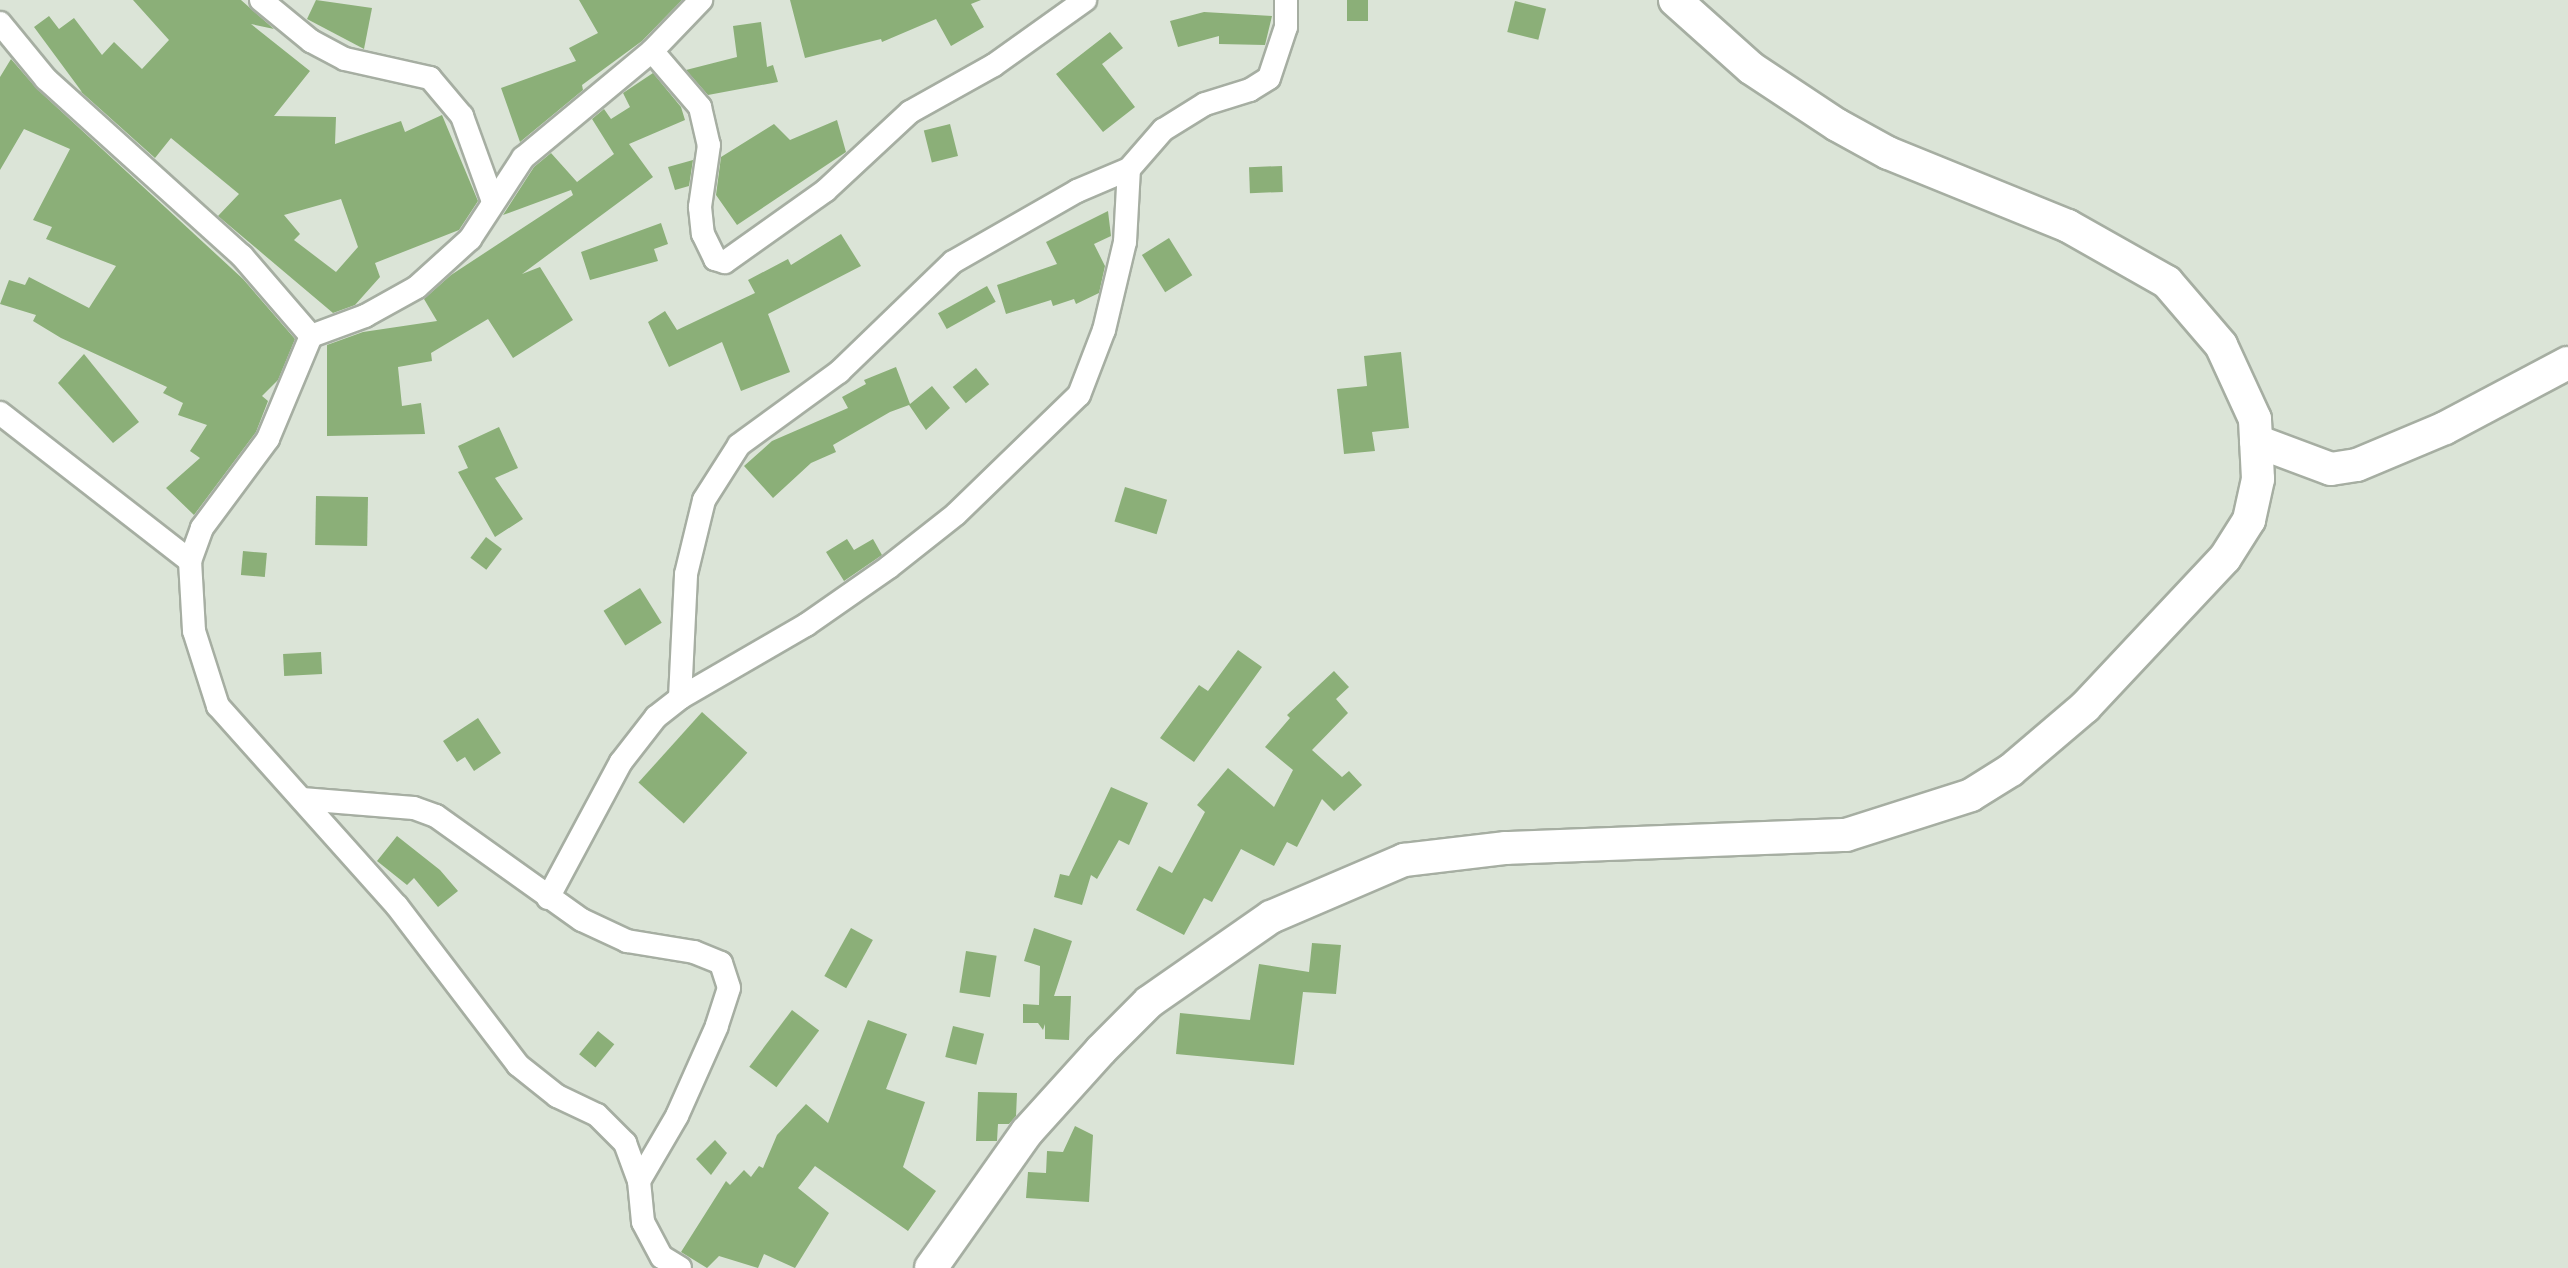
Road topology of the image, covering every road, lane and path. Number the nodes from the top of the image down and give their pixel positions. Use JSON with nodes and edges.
{"nodes":[{"id":1,"x":261,"y":0,"type":"edge"},
{"id":2,"x":701,"y":0,"type":"edge"},
{"id":3,"x":1085,"y":0,"type":"edge"},
{"id":4,"x":1286,"y":0,"type":"edge"},
{"id":5,"x":1675,"y":0,"type":"edge"},
{"id":6,"x":0,"y":23,"type":"edge"},
{"id":7,"x":652,"y":51,"type":"junction"},
{"id":8,"x":1129,"y":169,"type":"junction"},
{"id":9,"x":492,"y":199,"type":"junction"},
{"id":10,"x":311,"y":336,"type":"junction"},
{"id":11,"x":2568,"y":363,"type":"edge"},
{"id":12,"x":0,"y":413,"type":"edge"},
{"id":13,"x":2256,"y":441,"type":"junction"},
{"id":14,"x":190,"y":561,"type":"junction"},
{"id":15,"x":680,"y":698,"type":"junction"},
{"id":16,"x":302,"y":799,"type":"junction"},
{"id":17,"x":548,"y":898,"type":"junction"},
{"id":18,"x":639,"y":1181,"type":"junction"},
{"id":19,"x":680,"y":1268,"type":"edge"},
{"id":20,"x":931,"y":1268,"type":"edge"}],
"edges":[{"from":1,"to":9,"type":"street"},
{"from":2,"to":7,"type":"street"},
{"from":3,"to":7,"type":"street"},
{"from":4,"to":8,"type":"street"},
{"from":5,"to":13,"type":"street"},
{"from":6,"to":10,"type":"street"},
{"from":7,"to":9,"type":"street"},
{"from":8,"to":15,"type":"street"},
{"from":8,"to":15,"type":"street"},
{"from":9,"to":10,"type":"street"},
{"from":10,"to":14,"type":"street"},
{"from":11,"to":13,"type":"street"},
{"from":12,"to":14,"type":"street"},
{"from":13,"to":20,"type":"street"},
{"from":14,"to":16,"type":"street"},
{"from":15,"to":17,"type":"street"},
{"from":16,"to":17,"type":"street"},
{"from":16,"to":18,"type":"street"},
{"from":17,"to":18,"type":"street"},
{"from":18,"to":19,"type":"street"}]}
